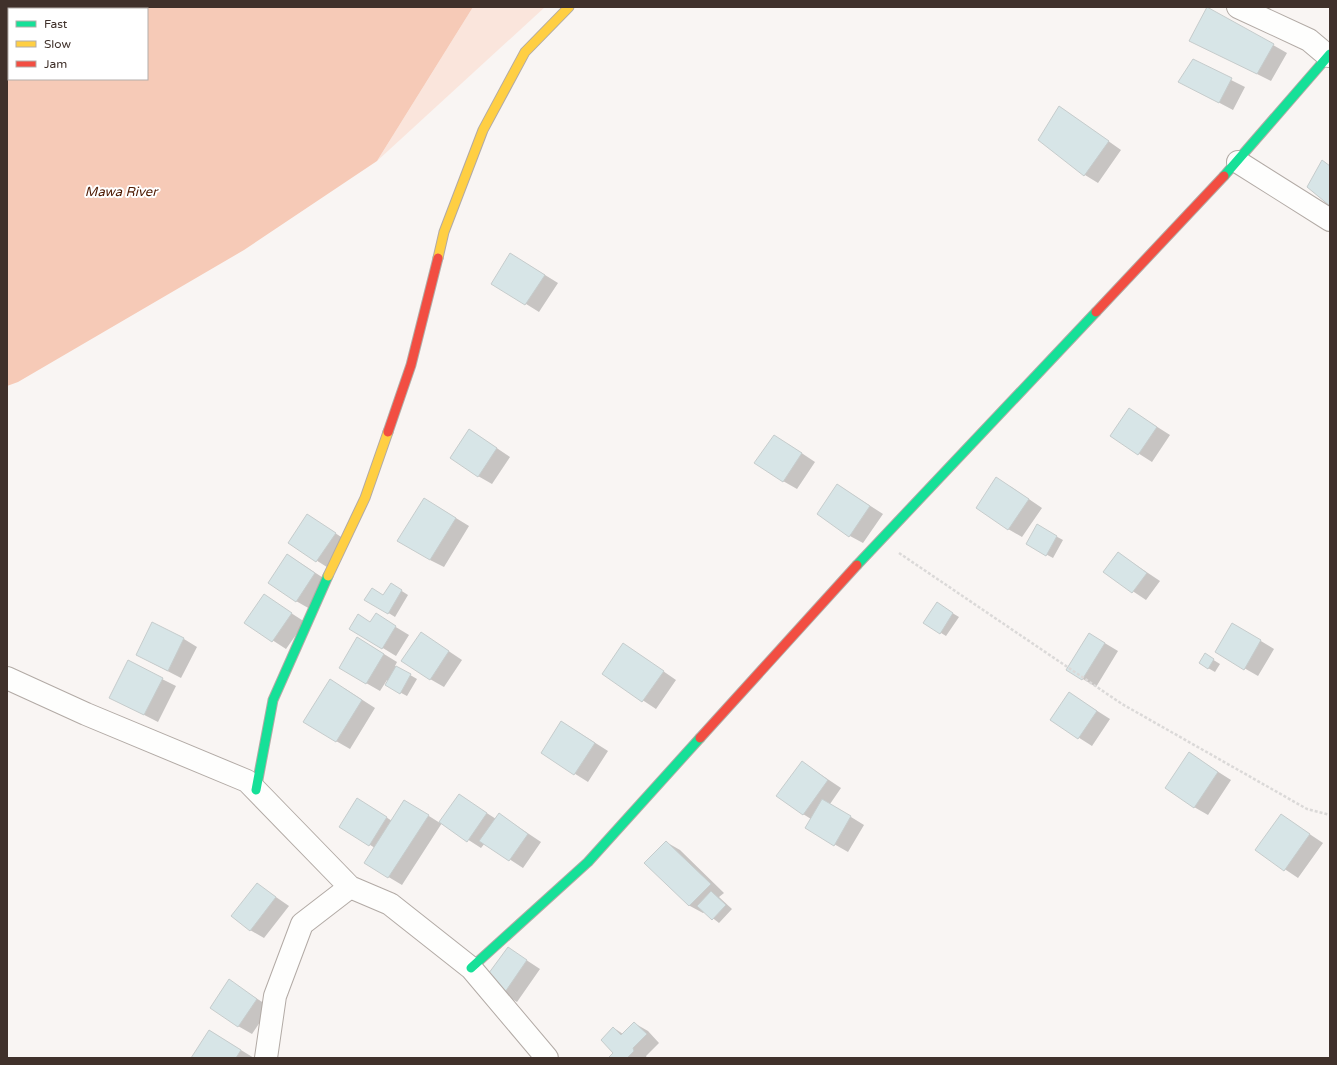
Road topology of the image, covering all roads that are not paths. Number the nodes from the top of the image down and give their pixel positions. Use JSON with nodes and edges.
{"nodes":[{"id":1,"x":570,"y":7,"type":"edge"},
{"id":2,"x":1238,"y":7,"type":"edge"},
{"id":3,"x":1329,"y":55,"type":"edge"},
{"id":4,"x":1238,"y":162,"type":"junction"},
{"id":5,"x":1330,"y":220,"type":"edge"},
{"id":6,"x":7,"y":678,"type":"edge"},
{"id":7,"x":256,"y":790,"type":"junction"},
{"id":8,"x":350,"y":887,"type":"junction"},
{"id":9,"x":471,"y":968,"type":"junction"},
{"id":10,"x":266,"y":1058,"type":"edge"},
{"id":11,"x":547,"y":1058,"type":"edge"}],
"edges":[{"from":1,"to":7,"type":"street"},
{"from":2,"to":3,"type":"street"},
{"from":3,"to":4,"type":"street"},
{"from":4,"to":5,"type":"street"},
{"from":4,"to":9,"type":"street"},
{"from":6,"to":7,"type":"street"},
{"from":7,"to":8,"type":"street"},
{"from":8,"to":9,"type":"street"},
{"from":8,"to":10,"type":"street"},
{"from":9,"to":11,"type":"street"}]}
